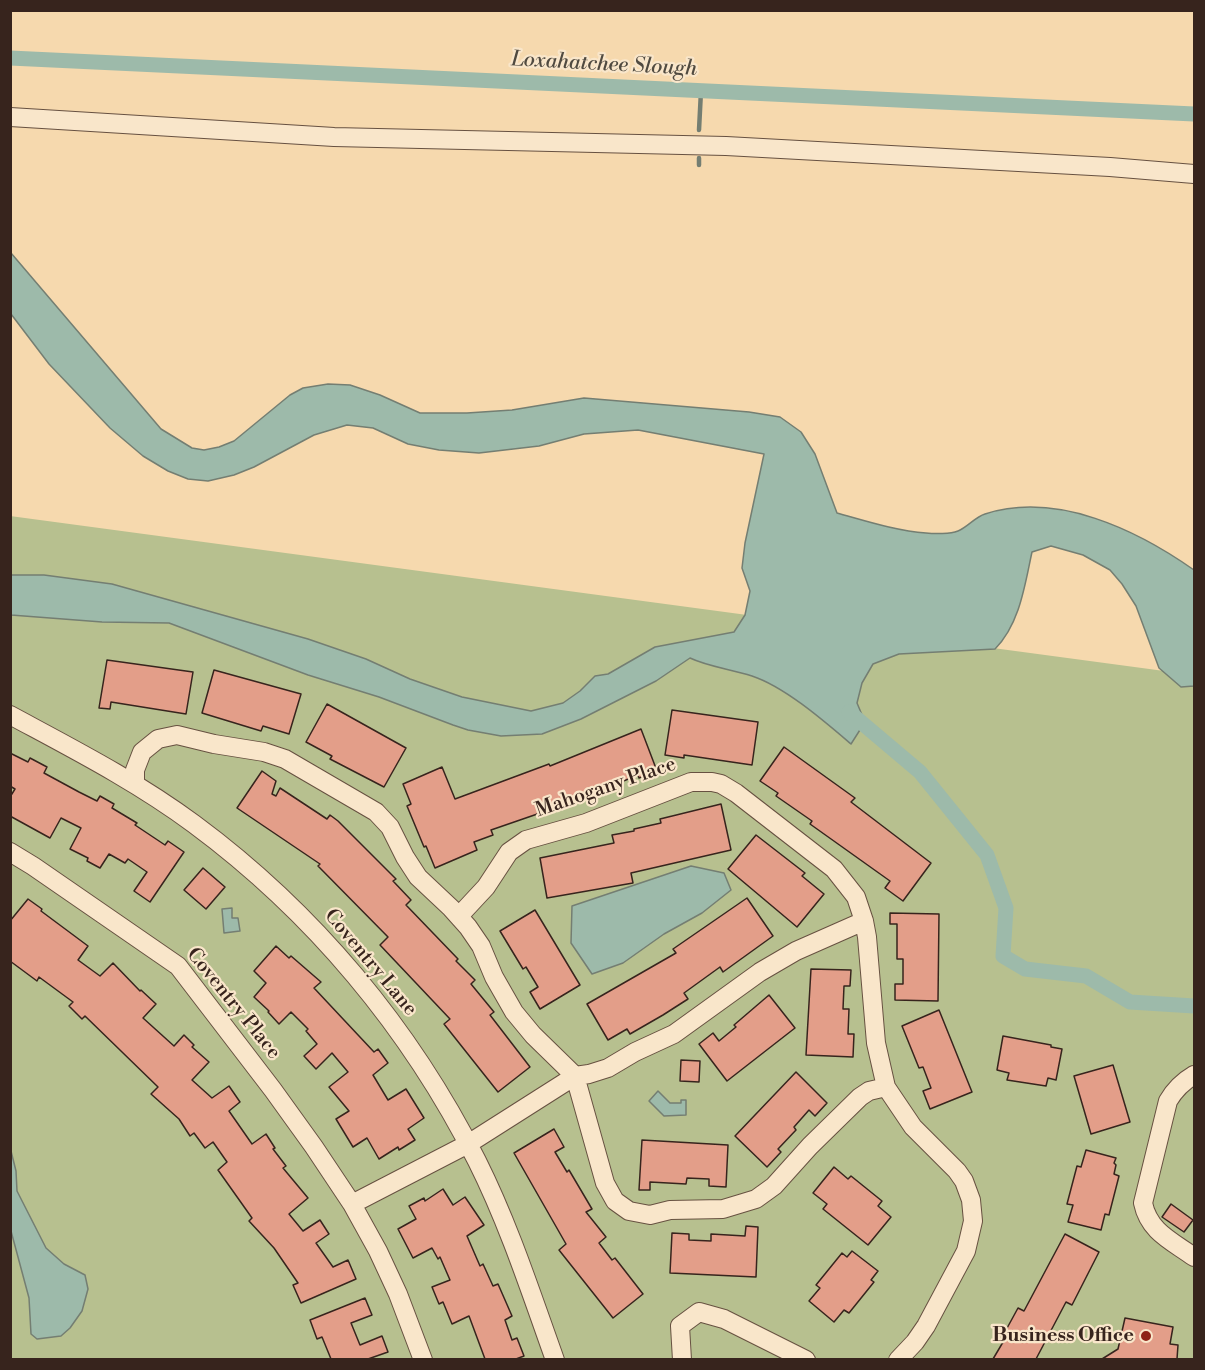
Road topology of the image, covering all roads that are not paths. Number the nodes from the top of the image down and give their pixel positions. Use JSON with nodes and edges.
{"nodes":[{"id":1,"x":10,"y":117,"type":"edge"},
{"id":2,"x":1194,"y":174,"type":"edge"},
{"id":3,"x":10,"y":715,"type":"edge"},
{"id":4,"x":135,"y":784,"type":"junction"},
{"id":5,"x":10,"y":852,"type":"edge"},
{"id":6,"x":459,"y":916,"type":"junction"},
{"id":7,"x":864,"y":921,"type":"junction"},
{"id":8,"x":1194,"y":1075,"type":"edge"},
{"id":9,"x":575,"y":1076,"type":"junction"},
{"id":10,"x":886,"y":1087,"type":"junction"},
{"id":11,"x":468,"y":1144,"type":"junction"},
{"id":12,"x":352,"y":1204,"type":"junction"},
{"id":13,"x":1194,"y":1257,"type":"edge"},
{"id":14,"x":423,"y":1359,"type":"edge"},
{"id":15,"x":555,"y":1359,"type":"edge"},
{"id":16,"x":681,"y":1359,"type":"edge"},
{"id":17,"x":806,"y":1359,"type":"edge"},
{"id":18,"x":898,"y":1359,"type":"edge"}],
"edges":[{"from":1,"to":2,"type":"street"},
{"from":3,"to":4,"type":"street","name":"Coventry Lane"},
{"from":4,"to":6,"type":"street"},
{"from":4,"to":11,"type":"street","name":"Coventry Lane"},
{"from":5,"to":12,"type":"street","name":"Coventry Place"},
{"from":6,"to":7,"type":"street","name":"Mahogany Place"},
{"from":6,"to":9,"type":"street"},
{"from":7,"to":9,"type":"street"},
{"from":7,"to":10,"type":"street","name":"Mahogany Place"},
{"from":8,"to":13,"type":"street"},
{"from":9,"to":10,"type":"street"},
{"from":9,"to":11,"type":"street"},
{"from":10,"to":18,"type":"street"},
{"from":11,"to":12,"type":"street"},
{"from":11,"to":15,"type":"street","name":"Coventry Lane"},
{"from":12,"to":14,"type":"street","name":"Coventry Place"},
{"from":16,"to":17,"type":"street"}]}
